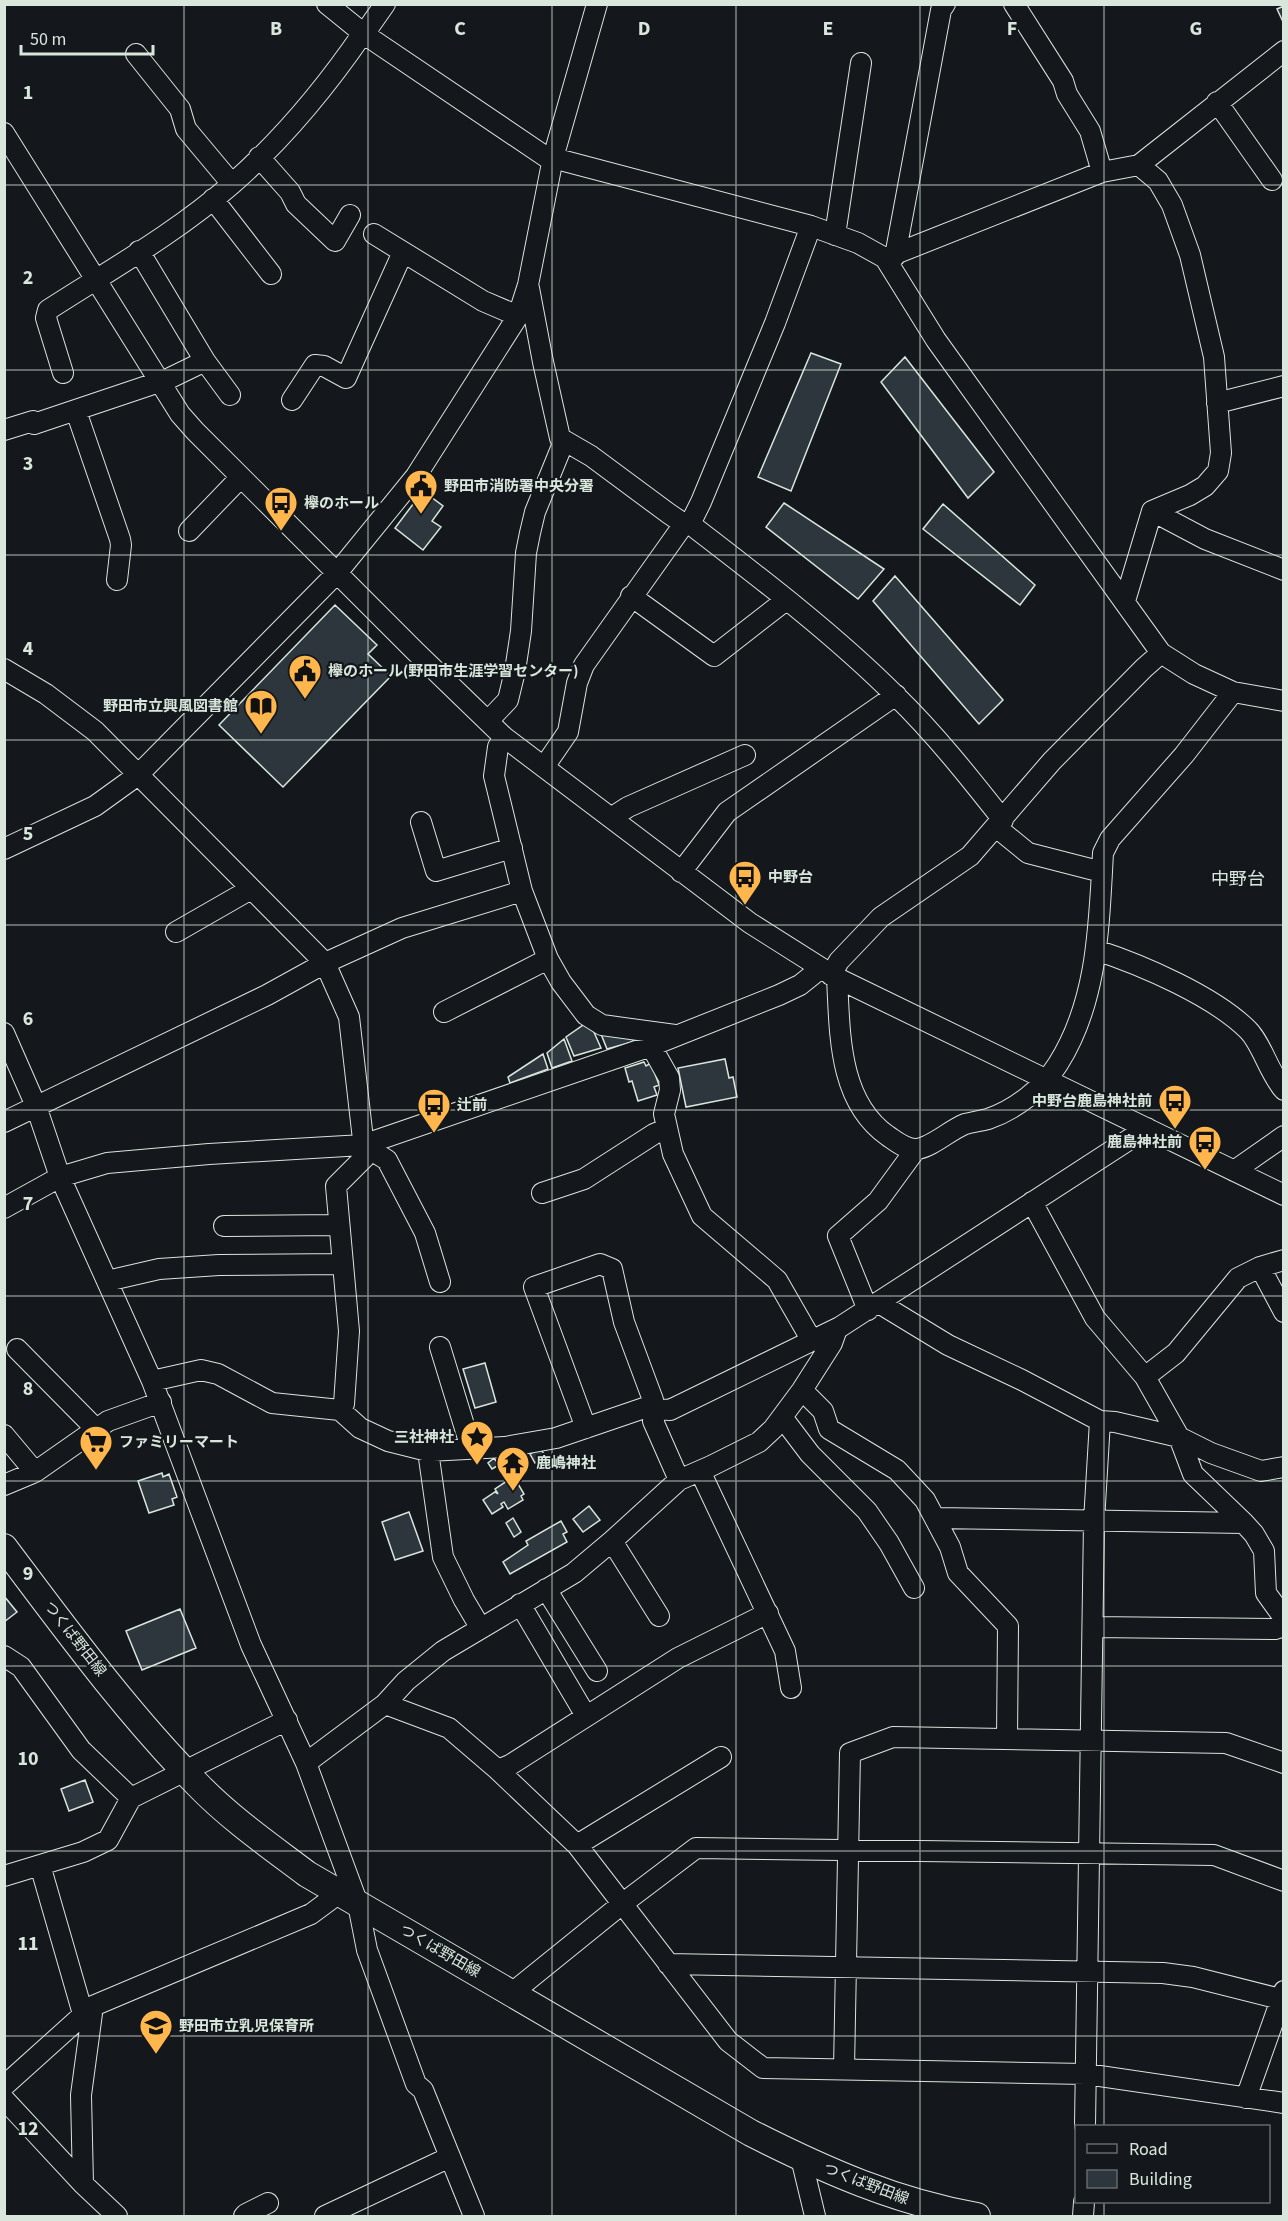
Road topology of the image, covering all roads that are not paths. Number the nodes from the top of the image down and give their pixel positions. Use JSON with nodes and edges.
{"nodes":[{"id":1,"x":327,"y":4,"type":"edge"},
{"id":2,"x":384,"y":4,"type":"edge"},
{"id":3,"x":597,"y":4,"type":"edge"},
{"id":4,"x":945,"y":4,"type":"edge"},
{"id":5,"x":1014,"y":4,"type":"edge"},
{"id":6,"x":363,"y":33,"type":"junction"},
{"id":7,"x":1284,"y":51,"type":"edge"},
{"id":8,"x":136,"y":54,"type":"dead end"},
{"id":9,"x":861,"y":63,"type":"dead end"},
{"id":10,"x":1217,"y":102,"type":"junction"},
{"id":11,"x":4,"y":133,"type":"edge"},
{"id":12,"x":259,"y":157,"type":"junction"},
{"id":13,"x":553,"y":160,"type":"junction"},
{"id":14,"x":1139,"y":165,"type":"junction"},
{"id":15,"x":1102,"y":172,"type":"junction"},
{"id":16,"x":1272,"y":180,"type":"dead end"},
{"id":17,"x":232,"y":184,"type":"junction"},
{"id":18,"x":213,"y":199,"type":"junction"},
{"id":19,"x":350,"y":215,"type":"dead end"},
{"id":20,"x":811,"y":226,"type":"junction"},
{"id":21,"x":374,"y":234,"type":"dead end"},
{"id":22,"x":836,"y":235,"type":"junction"},
{"id":23,"x":140,"y":251,"type":"junction"},
{"id":24,"x":403,"y":252,"type":"junction"},
{"id":25,"x":890,"y":257,"type":"junction"},
{"id":26,"x":271,"y":274,"type":"dead end"},
{"id":27,"x":95,"y":280,"type":"junction"},
{"id":28,"x":528,"y":285,"type":"junction"},
{"id":29,"x":518,"y":316,"type":"junction"},
{"id":30,"x":205,"y":361,"type":"junction"},
{"id":31,"x":63,"y":373,"type":"dead end"},
{"id":32,"x":159,"y":381,"type":"junction"},
{"id":33,"x":1284,"y":387,"type":"edge"},
{"id":34,"x":230,"y":396,"type":"dead end"},
{"id":35,"x":292,"y":400,"type":"dead end"},
{"id":36,"x":1217,"y":403,"type":"junction"},
{"id":37,"x":76,"y":411,"type":"junction"},
{"id":38,"x":4,"y":430,"type":"edge"},
{"id":39,"x":564,"y":441,"type":"junction"},
{"id":40,"x":241,"y":477,"type":"junction"},
{"id":41,"x":1152,"y":511,"type":"junction"},
{"id":42,"x":687,"y":524,"type":"junction"},
{"id":43,"x":189,"y":531,"type":"dead end"},
{"id":44,"x":1284,"y":570,"type":"edge"},
{"id":45,"x":337,"y":573,"type":"junction"},
{"id":46,"x":117,"y":580,"type":"dead end"},
{"id":47,"x":632,"y":596,"type":"junction"},
{"id":48,"x":786,"y":600,"type":"junction"},
{"id":49,"x":1125,"y":600,"type":"junction"},
{"id":50,"x":1161,"y":653,"type":"junction"},
{"id":51,"x":4,"y":669,"type":"edge"},
{"id":52,"x":1233,"y":692,"type":"junction"},
{"id":53,"x":896,"y":695,"type":"junction"},
{"id":54,"x":1284,"y":701,"type":"edge"},
{"id":55,"x":488,"y":721,"type":"junction"},
{"id":56,"x":504,"y":737,"type":"junction"},
{"id":57,"x":745,"y":755,"type":"dead end"},
{"id":58,"x":544,"y":767,"type":"junction"},
{"id":59,"x":138,"y":775,"type":"junction"},
{"id":60,"x":611,"y":818,"type":"junction"},
{"id":61,"x":421,"y":822,"type":"dead end"},
{"id":62,"x":1000,"y":824,"type":"junction"},
{"id":63,"x":512,"y":848,"type":"junction"},
{"id":64,"x":4,"y":849,"type":"edge"},
{"id":65,"x":681,"y":872,"type":"junction"},
{"id":66,"x":1102,"y":872,"type":"junction"},
{"id":67,"x":251,"y":889,"type":"junction"},
{"id":68,"x":522,"y":891,"type":"junction"},
{"id":69,"x":176,"y":932,"type":"dead end"},
{"id":70,"x":1096,"y":950,"type":"junction"},
{"id":71,"x":548,"y":959,"type":"junction"},
{"id":72,"x":325,"y":963,"type":"junction"},
{"id":73,"x":830,"y":974,"type":"junction"},
{"id":74,"x":444,"y":1012,"type":"dead end"},
{"id":75,"x":4,"y":1033,"type":"edge"},
{"id":76,"x":678,"y":1035,"type":"junction"},
{"id":77,"x":651,"y":1046,"type":"junction"},
{"id":78,"x":1046,"y":1081,"type":"junction"},
{"id":79,"x":1284,"y":1090,"type":"edge"},
{"id":80,"x":36,"y":1106,"type":"junction"},
{"id":81,"x":4,"y":1122,"type":"edge"},
{"id":82,"x":1147,"y":1128,"type":"junction"},
{"id":83,"x":666,"y":1129,"type":"junction"},
{"id":84,"x":1284,"y":1136,"type":"edge"},
{"id":85,"x":363,"y":1145,"type":"junction"},
{"id":86,"x":916,"y":1149,"type":"junction"},
{"id":87,"x":1234,"y":1171,"type":"junction"},
{"id":88,"x":60,"y":1177,"type":"junction"},
{"id":89,"x":542,"y":1193,"type":"dead end"},
{"id":90,"x":1284,"y":1195,"type":"edge"},
{"id":91,"x":1032,"y":1202,"type":"junction"},
{"id":92,"x":4,"y":1208,"type":"edge"},
{"id":93,"x":338,"y":1225,"type":"junction"},
{"id":94,"x":224,"y":1226,"type":"dead end"},
{"id":95,"x":1284,"y":1260,"type":"edge"},
{"id":96,"x":343,"y":1264,"type":"junction"},
{"id":97,"x":1260,"y":1267,"type":"junction"},
{"id":98,"x":107,"y":1281,"type":"junction"},
{"id":99,"x":440,"y":1282,"type":"dead end"},
{"id":100,"x":873,"y":1307,"type":"junction"},
{"id":101,"x":1284,"y":1312,"type":"edge"},
{"id":102,"x":837,"y":1329,"type":"junction"},
{"id":103,"x":812,"y":1341,"type":"junction"},
{"id":104,"x":440,"y":1347,"type":"dead end"},
{"id":105,"x":17,"y":1349,"type":"dead end"},
{"id":106,"x":1145,"y":1377,"type":"junction"},
{"id":107,"x":152,"y":1381,"type":"junction"},
{"id":108,"x":802,"y":1390,"type":"junction"},
{"id":109,"x":160,"y":1402,"type":"junction"},
{"id":110,"x":655,"y":1408,"type":"junction"},
{"id":111,"x":340,"y":1410,"type":"junction"},
{"id":112,"x":782,"y":1417,"type":"junction"},
{"id":113,"x":1100,"y":1421,"type":"junction"},
{"id":114,"x":102,"y":1425,"type":"junction"},
{"id":115,"x":586,"y":1428,"type":"junction"},
{"id":116,"x":4,"y":1435,"type":"edge"},
{"id":117,"x":1179,"y":1437,"type":"junction"},
{"id":118,"x":471,"y":1448,"type":"junction"},
{"id":119,"x":428,"y":1451,"type":"junction"},
{"id":120,"x":1284,"y":1467,"type":"edge"},
{"id":121,"x":700,"y":1471,"type":"junction"},
{"id":122,"x":35,"y":1472,"type":"junction"},
{"id":123,"x":679,"y":1480,"type":"junction"},
{"id":124,"x":4,"y":1485,"type":"edge"},
{"id":125,"x":936,"y":1518,"type":"junction"},
{"id":126,"x":1094,"y":1521,"type":"junction"},
{"id":127,"x":1244,"y":1523,"type":"junction"},
{"id":128,"x":612,"y":1541,"type":"junction"},
{"id":129,"x":4,"y":1546,"type":"edge"},
{"id":130,"x":914,"y":1588,"type":"dead end"},
{"id":131,"x":546,"y":1589,"type":"junction"},
{"id":132,"x":520,"y":1604,"type":"junction"},
{"id":133,"x":768,"y":1613,"type":"junction"},
{"id":134,"x":659,"y":1616,"type":"dead end"},
{"id":135,"x":1284,"y":1618,"type":"edge"},
{"id":136,"x":1284,"y":1626,"type":"edge"},
{"id":137,"x":480,"y":1627,"type":"junction"},
{"id":138,"x":1093,"y":1627,"type":"junction"},
{"id":139,"x":4,"y":1656,"type":"edge"},
{"id":140,"x":597,"y":1671,"type":"dead end"},
{"id":141,"x":791,"y":1688,"type":"dead end"},
{"id":142,"x":385,"y":1704,"type":"junction"},
{"id":143,"x":586,"y":1716,"type":"junction"},
{"id":144,"x":287,"y":1720,"type":"junction"},
{"id":145,"x":1007,"y":1739,"type":"junction"},
{"id":146,"x":1091,"y":1741,"type":"junction"},
{"id":147,"x":721,"y":1756,"type":"dead end"},
{"id":148,"x":306,"y":1763,"type":"junction"},
{"id":149,"x":1284,"y":1763,"type":"edge"},
{"id":150,"x":184,"y":1770,"type":"junction"},
{"id":151,"x":498,"y":1770,"type":"junction"},
{"id":152,"x":131,"y":1798,"type":"junction"},
{"id":153,"x":577,"y":1845,"type":"junction"},
{"id":154,"x":848,"y":1849,"type":"junction"},
{"id":155,"x":1089,"y":1854,"type":"junction"},
{"id":156,"x":40,"y":1866,"type":"junction"},
{"id":157,"x":4,"y":1876,"type":"edge"},
{"id":158,"x":1284,"y":1881,"type":"edge"},
{"id":159,"x":348,"y":1899,"type":"junction"},
{"id":160,"x":622,"y":1904,"type":"junction"},
{"id":161,"x":668,"y":1964,"type":"junction"},
{"id":162,"x":845,"y":1968,"type":"junction"},
{"id":163,"x":1086,"y":1973,"type":"junction"},
{"id":164,"x":512,"y":1992,"type":"junction"},
{"id":165,"x":1283,"y":1997,"type":"edge"},
{"id":166,"x":88,"y":2010,"type":"junction"},
{"id":167,"x":844,"y":2069,"type":"junction"},
{"id":168,"x":1086,"y":2074,"type":"junction"},
{"id":169,"x":4,"y":2086,"type":"edge"},
{"id":170,"x":1246,"y":2098,"type":"junction"},
{"id":171,"x":4,"y":2099,"type":"edge"},
{"id":172,"x":1284,"y":2103,"type":"edge"},
{"id":173,"x":1085,"y":2125,"type":"edge"},
{"id":174,"x":450,"y":2157,"type":"junction"},
{"id":175,"x":801,"y":2158,"type":"junction"},
{"id":176,"x":83,"y":2184,"type":"junction"},
{"id":177,"x":268,"y":2204,"type":"dead end"},
{"id":178,"x":117,"y":2217,"type":"edge"},
{"id":179,"x":244,"y":2217,"type":"edge"},
{"id":180,"x":325,"y":2217,"type":"edge"},
{"id":181,"x":474,"y":2217,"type":"edge"},
{"id":182,"x":815,"y":2217,"type":"edge"},
{"id":183,"x":977,"y":2217,"type":"edge"}],
"edges":[{"from":1,"to":6,"type":"street"},
{"from":2,"to":6,"type":"street"},
{"from":3,"to":13,"type":"street"},
{"from":4,"to":25,"type":"street"},
{"from":5,"to":15,"type":"street"},
{"from":6,"to":12,"type":"street"},
{"from":6,"to":13,"type":"street"},
{"from":7,"to":10,"type":"street"},
{"from":8,"to":17,"type":"street"},
{"from":9,"to":22,"type":"street"},
{"from":10,"to":14,"type":"street"},
{"from":10,"to":16,"type":"street"},
{"from":11,"to":27,"type":"street"},
{"from":12,"to":17,"type":"street"},
{"from":12,"to":19,"type":"street"},
{"from":13,"to":20,"type":"street"},
{"from":13,"to":28,"type":"street"},
{"from":14,"to":15,"type":"street"},
{"from":14,"to":36,"type":"street"},
{"from":15,"to":25,"type":"street"},
{"from":17,"to":18,"type":"street"},
{"from":18,"to":23,"type":"street"},
{"from":18,"to":26,"type":"street"},
{"from":20,"to":22,"type":"street"},
{"from":20,"to":42,"type":"street"},
{"from":21,"to":24,"type":"street"},
{"from":22,"to":25,"type":"street"},
{"from":23,"to":27,"type":"street"},
{"from":23,"to":30,"type":"street"},
{"from":24,"to":29,"type":"street"},
{"from":24,"to":35,"type":"street"},
{"from":25,"to":49,"type":"street"},
{"from":27,"to":31,"type":"street"},
{"from":27,"to":32,"type":"street"},
{"from":28,"to":29,"type":"street"},
{"from":28,"to":39,"type":"street"},
{"from":29,"to":45,"type":"street"},
{"from":30,"to":32,"type":"street"},
{"from":30,"to":34,"type":"street"},
{"from":32,"to":37,"type":"street"},
{"from":32,"to":40,"type":"street"},
{"from":33,"to":36,"type":"street"},
{"from":36,"to":41,"type":"street"},
{"from":37,"to":38,"type":"street"},
{"from":37,"to":46,"type":"street"},
{"from":39,"to":42,"type":"street"},
{"from":39,"to":55,"type":"street"},
{"from":40,"to":43,"type":"street"},
{"from":40,"to":45,"type":"street"},
{"from":41,"to":44,"type":"street"},
{"from":41,"to":49,"type":"street"},
{"from":42,"to":47,"type":"street"},
{"from":42,"to":48,"type":"street"},
{"from":45,"to":55,"type":"street"},
{"from":45,"to":59,"type":"street"},
{"from":47,"to":48,"type":"street"},
{"from":47,"to":58,"type":"street"},
{"from":48,"to":53,"type":"street"},
{"from":49,"to":50,"type":"street"},
{"from":50,"to":52,"type":"street"},
{"from":50,"to":62,"type":"street"},
{"from":51,"to":59,"type":"street"},
{"from":52,"to":54,"type":"street"},
{"from":52,"to":66,"type":"street"},
{"from":53,"to":62,"type":"street"},
{"from":53,"to":65,"type":"street"},
{"from":55,"to":56,"type":"street"},
{"from":56,"to":58,"type":"street"},
{"from":56,"to":63,"type":"street"},
{"from":57,"to":60,"type":"street"},
{"from":58,"to":60,"type":"street"},
{"from":59,"to":64,"type":"street"},
{"from":59,"to":67,"type":"street"},
{"from":60,"to":65,"type":"street"},
{"from":61,"to":63,"type":"street"},
{"from":62,"to":66,"type":"street"},
{"from":62,"to":73,"type":"street"},
{"from":63,"to":68,"type":"street"},
{"from":65,"to":73,"type":"street"},
{"from":66,"to":70,"type":"street"},
{"from":67,"to":69,"type":"street"},
{"from":67,"to":72,"type":"street"},
{"from":68,"to":71,"type":"street"},
{"from":68,"to":72,"type":"street"},
{"from":70,"to":78,"type":"street"},
{"from":70,"to":79,"type":"street"},
{"from":71,"to":74,"type":"street"},
{"from":71,"to":76,"type":"street"},
{"from":72,"to":80,"type":"street"},
{"from":72,"to":85,"type":"street"},
{"from":73,"to":76,"type":"street"},
{"from":73,"to":78,"type":"street"},
{"from":73,"to":86,"type":"street"},
{"from":75,"to":80,"type":"street"},
{"from":76,"to":77,"type":"street"},
{"from":77,"to":83,"type":"street"},
{"from":77,"to":85,"type":"street"},
{"from":78,"to":82,"type":"street"},
{"from":78,"to":86,"type":"street"},
{"from":80,"to":81,"type":"street"},
{"from":80,"to":88,"type":"street"},
{"from":82,"to":87,"type":"street"},
{"from":82,"to":91,"type":"street"},
{"from":83,"to":89,"type":"street"},
{"from":83,"to":103,"type":"street"},
{"from":84,"to":87,"type":"street"},
{"from":85,"to":88,"type":"street"},
{"from":85,"to":93,"type":"street"},
{"from":85,"to":99,"type":"street"},
{"from":86,"to":100,"type":"street"},
{"from":87,"to":90,"type":"street"},
{"from":88,"to":92,"type":"street"},
{"from":88,"to":98,"type":"street"},
{"from":91,"to":100,"type":"street"},
{"from":91,"to":106,"type":"street"},
{"from":93,"to":94,"type":"street"},
{"from":93,"to":96,"type":"street"},
{"from":95,"to":97,"type":"street"},
{"from":96,"to":98,"type":"street"},
{"from":96,"to":111,"type":"street"},
{"from":97,"to":101,"type":"street"},
{"from":97,"to":106,"type":"street"},
{"from":98,"to":107,"type":"street"},
{"from":100,"to":102,"type":"street"},
{"from":100,"to":113,"type":"street"},
{"from":102,"to":103,"type":"street"},
{"from":102,"to":108,"type":"street"},
{"from":103,"to":110,"type":"street"},
{"from":104,"to":118,"type":"street"},
{"from":105,"to":114,"type":"street"},
{"from":106,"to":117,"type":"street"},
{"from":107,"to":109,"type":"street"},
{"from":107,"to":111,"type":"street"},
{"from":108,"to":112,"type":"street"},
{"from":108,"to":125,"type":"street"},
{"from":109,"to":114,"type":"street"},
{"from":109,"to":144,"type":"street"},
{"from":110,"to":115,"type":"street"},
{"from":110,"to":115,"type":"street"},
{"from":110,"to":123,"type":"street"},
{"from":111,"to":119,"type":"street"},
{"from":112,"to":121,"type":"street"},
{"from":112,"to":130,"type":"street"},
{"from":113,"to":117,"type":"street"},
{"from":113,"to":126,"type":"street"},
{"from":114,"to":122,"type":"street"},
{"from":115,"to":118,"type":"street"},
{"from":116,"to":122,"type":"street"},
{"from":117,"to":120,"type":"street"},
{"from":117,"to":127,"type":"street"},
{"from":118,"to":119,"type":"street"},
{"from":119,"to":137,"type":"street"},
{"from":121,"to":123,"type":"street"},
{"from":121,"to":133,"type":"street"},
{"from":122,"to":124,"type":"street"},
{"from":123,"to":128,"type":"street"},
{"from":125,"to":126,"type":"street"},
{"from":125,"to":145,"type":"street"},
{"from":126,"to":127,"type":"street"},
{"from":126,"to":138,"type":"street"},
{"from":127,"to":135,"type":"street"},
{"from":128,"to":131,"type":"street"},
{"from":128,"to":134,"type":"street"},
{"from":129,"to":150,"type":"main road","name":"つくば野田線"},
{"from":131,"to":132,"type":"street"},
{"from":131,"to":140,"type":"street"},
{"from":132,"to":137,"type":"street"},
{"from":132,"to":143,"type":"street"},
{"from":133,"to":141,"type":"street"},
{"from":133,"to":143,"type":"street"},
{"from":136,"to":138,"type":"street"},
{"from":137,"to":142,"type":"street"},
{"from":138,"to":146,"type":"street"},
{"from":139,"to":152,"type":"street"},
{"from":142,"to":148,"type":"street"},
{"from":142,"to":151,"type":"street"},
{"from":143,"to":151,"type":"street"},
{"from":144,"to":148,"type":"street"},
{"from":144,"to":150,"type":"street"},
{"from":145,"to":146,"type":"street"},
{"from":145,"to":154,"type":"street"},
{"from":146,"to":149,"type":"street"},
{"from":146,"to":155,"type":"street"},
{"from":147,"to":153,"type":"street"},
{"from":148,"to":159,"type":"street"},
{"from":150,"to":152,"type":"street"},
{"from":150,"to":159,"type":"main road","name":"つくば野田線"},
{"from":151,"to":153,"type":"street"},
{"from":152,"to":156,"type":"street"},
{"from":153,"to":160,"type":"street"},
{"from":154,"to":155,"type":"street"},
{"from":154,"to":160,"type":"street"},
{"from":154,"to":162,"type":"street"},
{"from":155,"to":158,"type":"street"},
{"from":155,"to":163,"type":"street"},
{"from":156,"to":157,"type":"street"},
{"from":156,"to":166,"type":"street"},
{"from":159,"to":164,"type":"main road","name":"つくば野田線"},
{"from":159,"to":166,"type":"street"},
{"from":159,"to":174,"type":"street"},
{"from":160,"to":161,"type":"street"},
{"from":160,"to":164,"type":"street"},
{"from":161,"to":162,"type":"street"},
{"from":161,"to":167,"type":"street"},
{"from":162,"to":163,"type":"street"},
{"from":162,"to":167,"type":"street"},
{"from":163,"to":165,"type":"street"},
{"from":163,"to":168,"type":"street"},
{"from":164,"to":175,"type":"main road","name":"つくば野田線"},
{"from":165,"to":170,"type":"street"},
{"from":166,"to":169,"type":"street"},
{"from":166,"to":176,"type":"street"},
{"from":167,"to":168,"type":"street"},
{"from":168,"to":170,"type":"street"},
{"from":168,"to":173,"type":"street"},
{"from":170,"to":172,"type":"street"},
{"from":171,"to":176,"type":"street"},
{"from":174,"to":180,"type":"street"},
{"from":174,"to":181,"type":"street"},
{"from":175,"to":182,"type":"street"},
{"from":175,"to":183,"type":"main road","name":"つくば野田線"},
{"from":176,"to":178,"type":"street"},
{"from":177,"to":179,"type":"street"}]}
